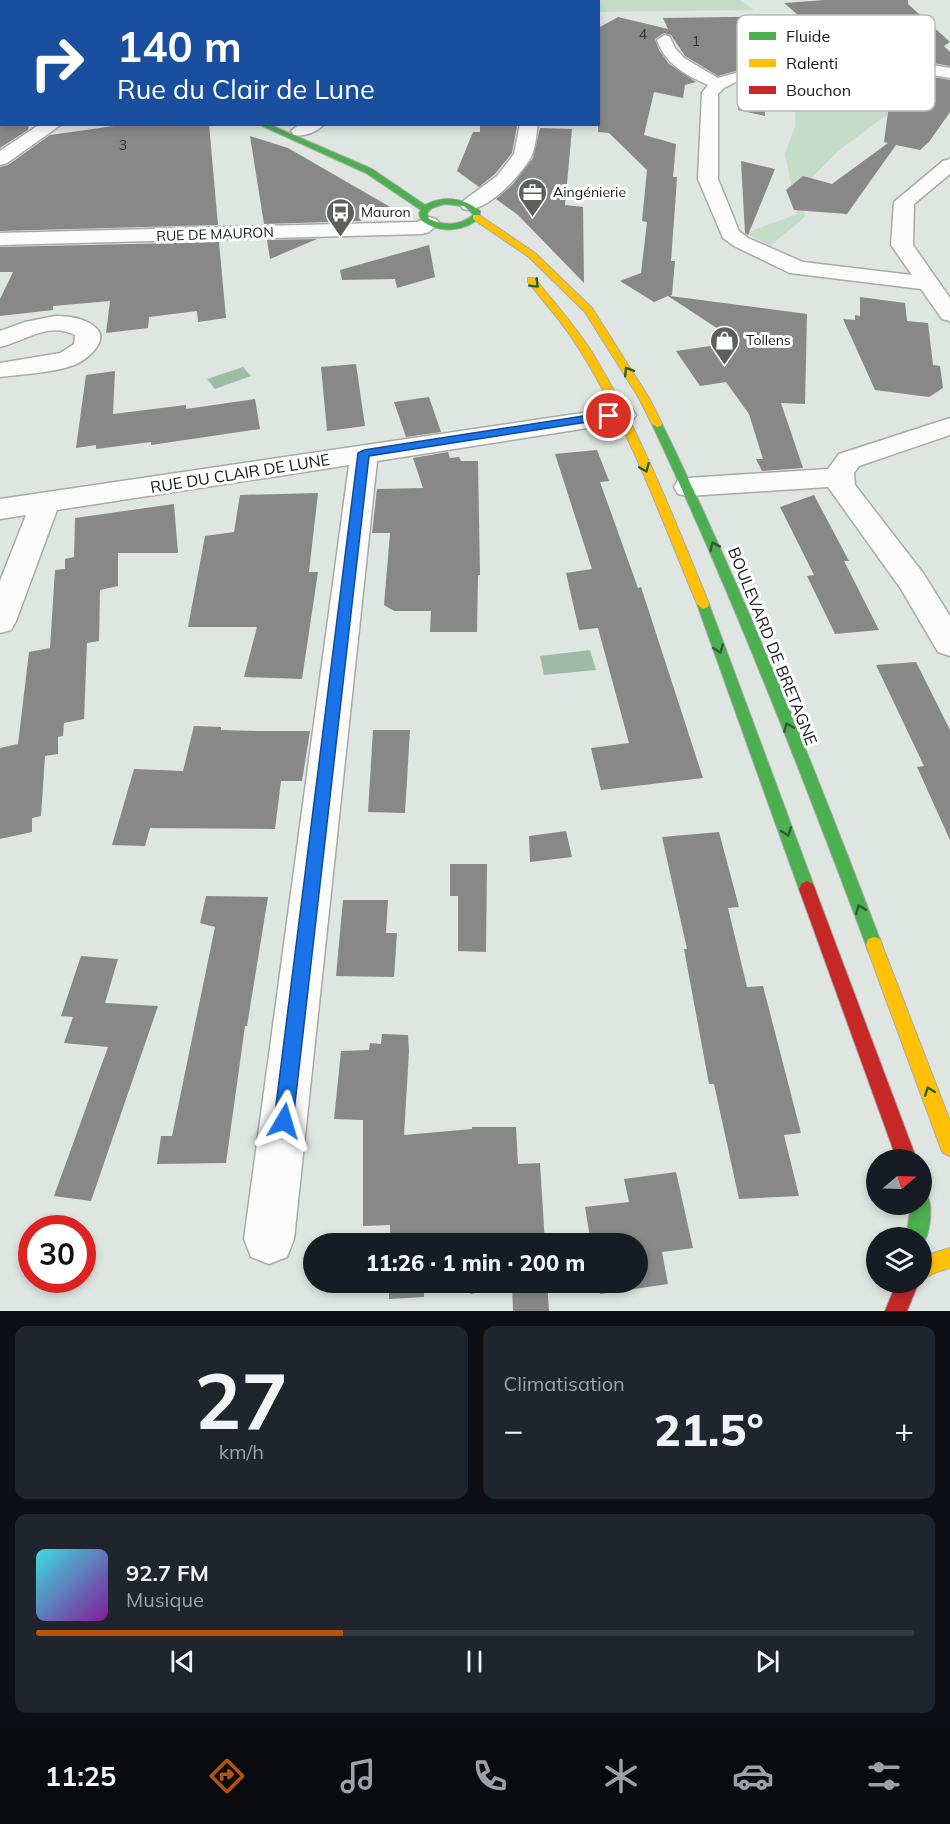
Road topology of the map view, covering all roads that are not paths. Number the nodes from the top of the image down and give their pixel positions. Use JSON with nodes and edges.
{"nodes":[{"id":1,"x":665,"y":40,"type":"dead end"},
{"id":2,"x":935,"y":70,"type":"edge"},
{"id":3,"x":950,"y":73,"type":"edge"},
{"id":4,"x":737,"y":78,"type":"edge"},
{"id":5,"x":718,"y":84,"type":"junction"},
{"id":6,"x":50,"y":126,"type":"edge"},
{"id":7,"x":266,"y":126,"type":"edge"},
{"id":8,"x":529,"y":126,"type":"edge"},
{"id":9,"x":299,"y":127,"type":"edge"},
{"id":10,"x":0,"y":159,"type":"edge"},
{"id":11,"x":950,"y":165,"type":"edge"},
{"id":12,"x":443,"y":201,"type":"junction"},
{"id":13,"x":473,"y":211,"type":"junction"},
{"id":14,"x":427,"y":216,"type":"junction"},
{"id":15,"x":454,"y":227,"type":"junction"},
{"id":16,"x":478,"y":236,"type":"dead end"},
{"id":17,"x":0,"y":239,"type":"edge"},
{"id":18,"x":520,"y":270,"type":"dead end"},
{"id":19,"x":926,"y":283,"type":"junction"},
{"id":20,"x":950,"y":314,"type":"edge"},
{"id":21,"x":0,"y":340,"type":"edge"},
{"id":22,"x":0,"y":370,"type":"edge"},
{"id":23,"x":623,"y":414,"type":"junction"},
{"id":24,"x":950,"y":426,"type":"edge"},
{"id":25,"x":364,"y":453,"type":"junction"},
{"id":26,"x":841,"y":477,"type":"junction"},
{"id":27,"x":688,"y":487,"type":"junction"},
{"id":28,"x":45,"y":502,"type":"junction"},
{"id":29,"x":0,"y":509,"type":"edge"},
{"id":30,"x":0,"y":621,"type":"edge"},
{"id":31,"x":950,"y":643,"type":"edge"},
{"id":32,"x":950,"y":1146,"type":"edge"},
{"id":33,"x":904,"y":1149,"type":"edge"},
{"id":34,"x":269,"y":1239,"type":"dead end"},
{"id":35,"x":950,"y":1258,"type":"edge"},
{"id":36,"x":902,"y":1295,"type":"edge"}],
"edges":[{"from":1,"to":5,"type":"street"},
{"from":2,"to":3,"type":"street"},
{"from":4,"to":5,"type":"street"},
{"from":5,"to":19,"type":"street"},
{"from":6,"to":10,"type":"street"},
{"from":7,"to":14,"type":"main road"},
{"from":8,"to":13,"type":"street"},
{"from":9,"to":12,"type":"main road"},
{"from":11,"to":19,"type":"street"},
{"from":12,"to":13,"type":"main road"},
{"from":12,"to":14,"type":"main road"},
{"from":13,"to":15,"type":"main road"},
{"from":27,"to":13,"type":"main road","name":"BOULEVARD DE BRETAGNE","one_way":true},
{"from":14,"to":15,"type":"main road"},
{"from":14,"to":17,"type":"street","name":"RUE DE MAURON"},
{"from":15,"to":16,"type":"main road"},
{"from":18,"to":23,"type":"main road","one_way":true},
{"from":19,"to":20,"type":"street"},
{"from":21,"to":22,"type":"street"},
{"from":23,"to":25,"type":"street","name":"RUE DU CLAIR DE LUNE"},
{"from":23,"to":33,"type":"main road","one_way":true},
{"from":24,"to":26,"type":"street"},
{"from":25,"to":28,"type":"street","name":"RUE DU CLAIR DE LUNE"},
{"from":25,"to":34,"type":"street"},
{"from":26,"to":27,"type":"street"},
{"from":26,"to":31,"type":"street"},
{"from":32,"to":27,"type":"main road","name":"BOULEVARD DE BRETAGNE","one_way":true},
{"from":28,"to":29,"type":"street","name":"RUE DU CLAIR DE LUNE"},
{"from":28,"to":30,"type":"street"},
{"from":35,"to":36,"type":"main road"}]}
